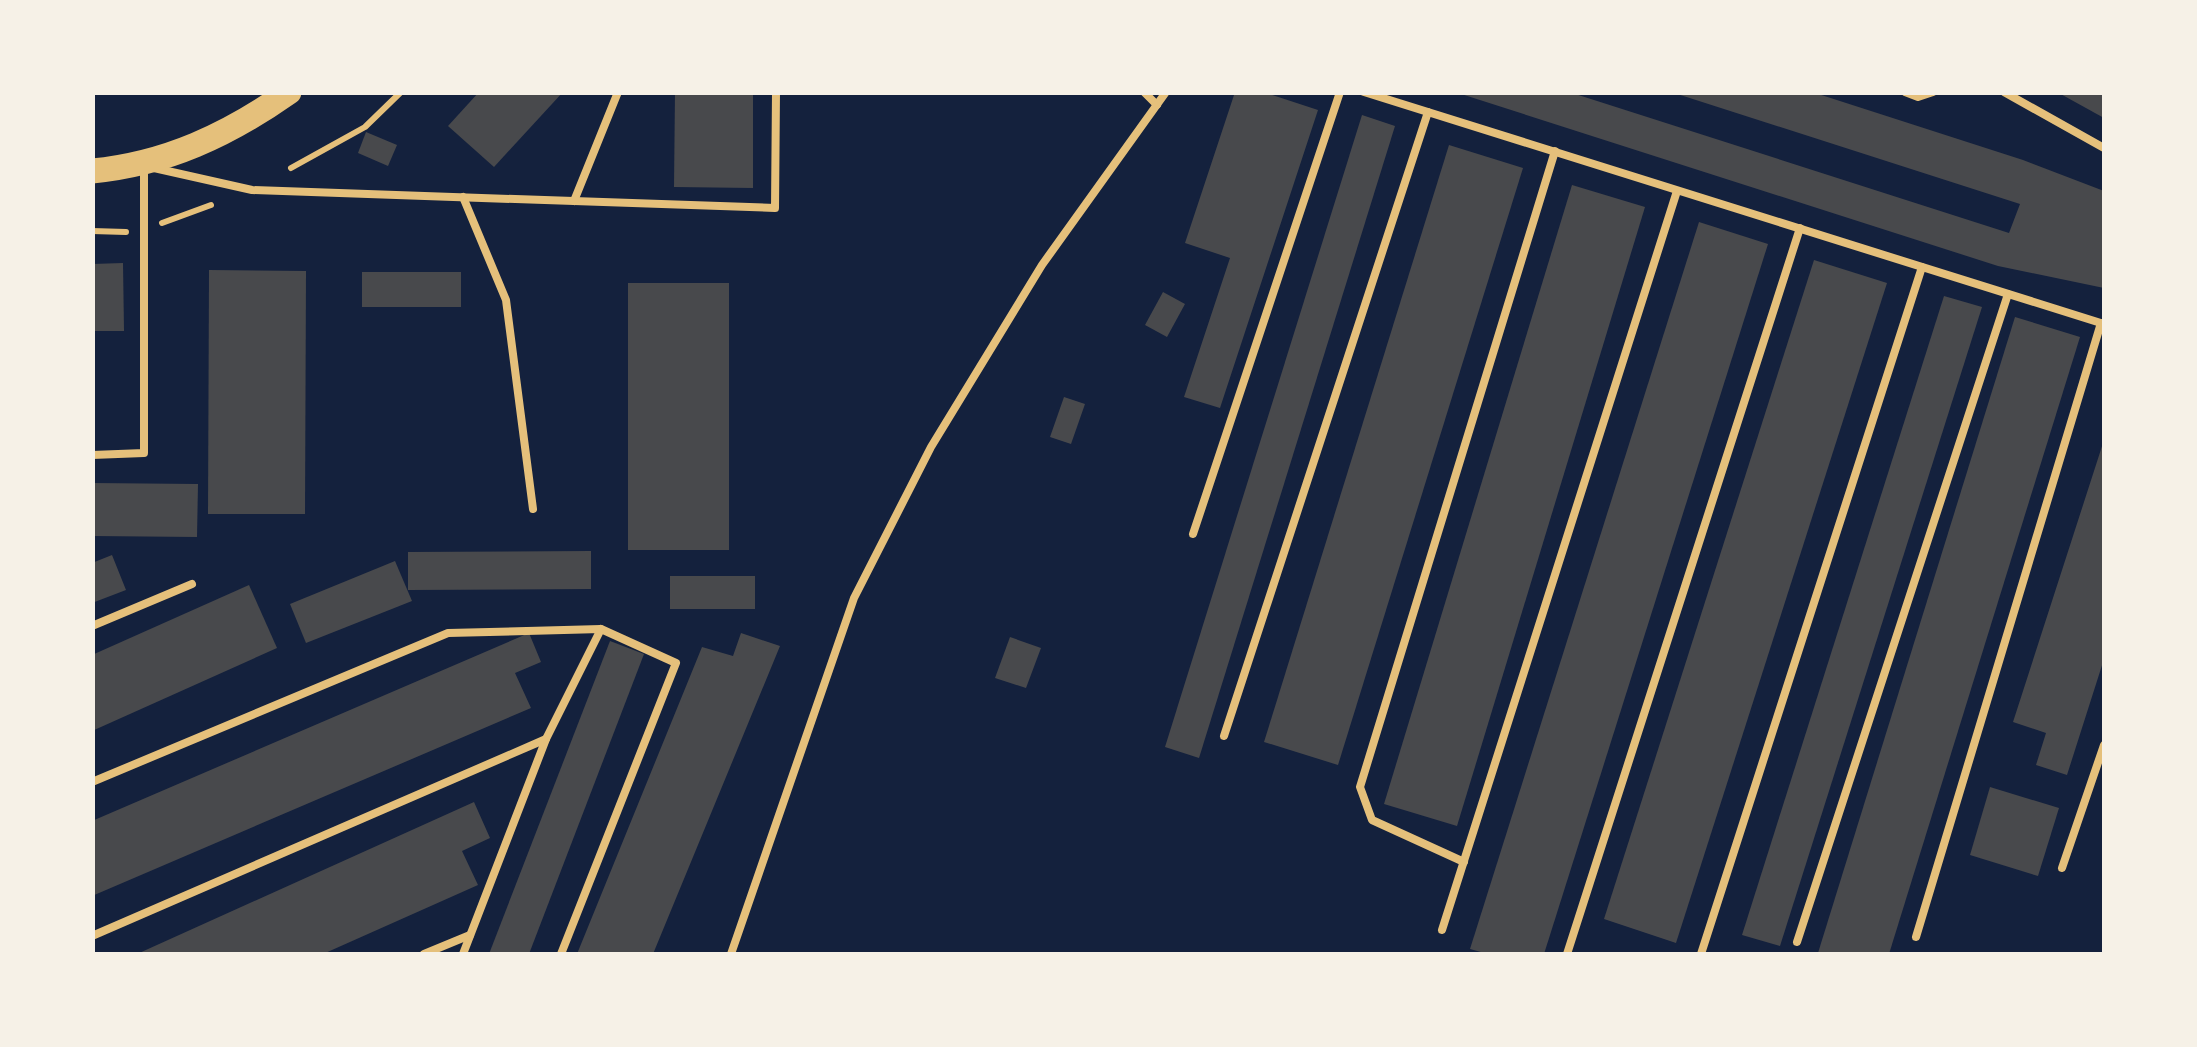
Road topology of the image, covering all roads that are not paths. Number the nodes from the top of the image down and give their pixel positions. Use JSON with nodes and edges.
{"nodes":[{"id":1,"x":289,"y":92,"type":"edge"},
{"id":2,"x":618,"y":92,"type":"edge"},
{"id":3,"x":776,"y":92,"type":"edge"},
{"id":4,"x":1144,"y":92,"type":"edge"},
{"id":5,"x":1166,"y":92,"type":"edge"},
{"id":6,"x":1340,"y":92,"type":"edge"},
{"id":7,"x":1364,"y":92,"type":"edge"},
{"id":8,"x":1905,"y":92,"type":"edge"},
{"id":9,"x":1933,"y":92,"type":"edge"},
{"id":10,"x":2004,"y":92,"type":"edge"},
{"id":11,"x":1157,"y":105,"type":"junction"},
{"id":12,"x":1428,"y":112,"type":"junction"},
{"id":13,"x":2104,"y":148,"type":"edge"},
{"id":14,"x":1555,"y":151,"type":"junction"},
{"id":15,"x":144,"y":166,"type":"junction"},
{"id":16,"x":92,"y":171,"type":"edge"},
{"id":17,"x":1677,"y":191,"type":"junction"},
{"id":18,"x":463,"y":197,"type":"junction"},
{"id":19,"x":574,"y":201,"type":"junction"},
{"id":20,"x":1800,"y":228,"type":"junction"},
{"id":21,"x":1922,"y":267,"type":"junction"},
{"id":22,"x":2008,"y":294,"type":"junction"},
{"id":23,"x":2103,"y":323,"type":"edge"},
{"id":24,"x":92,"y":455,"type":"edge"},
{"id":25,"x":532,"y":510,"type":"dead end"},
{"id":26,"x":1193,"y":534,"type":"dead end"},
{"id":27,"x":192,"y":584,"type":"dead end"},
{"id":28,"x":92,"y":626,"type":"edge"},
{"id":29,"x":601,"y":629,"type":"junction"},
{"id":30,"x":1224,"y":736,"type":"dead end"},
{"id":31,"x":546,"y":739,"type":"junction"},
{"id":32,"x":2104,"y":746,"type":"edge"},
{"id":33,"x":92,"y":782,"type":"edge"},
{"id":34,"x":1464,"y":862,"type":"junction"},
{"id":35,"x":2062,"y":868,"type":"dead end"},
{"id":36,"x":1442,"y":930,"type":"dead end"},
{"id":37,"x":92,"y":936,"type":"edge"},
{"id":38,"x":470,"y":936,"type":"junction"},
{"id":39,"x":1916,"y":937,"type":"dead end"},
{"id":40,"x":1797,"y":942,"type":"dead end"},
{"id":41,"x":424,"y":954,"type":"edge"},
{"id":42,"x":463,"y":954,"type":"edge"},
{"id":43,"x":561,"y":954,"type":"edge"},
{"id":44,"x":731,"y":954,"type":"edge"},
{"id":45,"x":1567,"y":954,"type":"edge"},
{"id":46,"x":1701,"y":954,"type":"edge"}],
"edges":[{"from":1,"to":15,"type":"main road"},
{"from":2,"to":19,"type":"lane"},
{"from":3,"to":19,"type":"lane"},
{"from":4,"to":11,"type":"lane"},
{"from":5,"to":11,"type":"lane"},
{"from":6,"to":26,"type":"lane"},
{"from":7,"to":12,"type":"lane"},
{"from":8,"to":9,"type":"lane"},
{"from":10,"to":13,"type":"lane"},
{"from":11,"to":44,"type":"lane"},
{"from":12,"to":14,"type":"lane"},
{"from":12,"to":30,"type":"lane"},
{"from":14,"to":17,"type":"lane"},
{"from":14,"to":34,"type":"lane"},
{"from":15,"to":16,"type":"main road"},
{"from":15,"to":18,"type":"lane"},
{"from":15,"to":24,"type":"lane"},
{"from":17,"to":20,"type":"lane"},
{"from":17,"to":34,"type":"lane"},
{"from":18,"to":19,"type":"lane"},
{"from":18,"to":25,"type":"lane"},
{"from":20,"to":21,"type":"lane"},
{"from":20,"to":45,"type":"lane"},
{"from":21,"to":22,"type":"lane"},
{"from":21,"to":46,"type":"lane"},
{"from":22,"to":23,"type":"lane"},
{"from":22,"to":40,"type":"lane"},
{"from":23,"to":39,"type":"lane"},
{"from":27,"to":28,"type":"lane"},
{"from":29,"to":31,"type":"lane"},
{"from":29,"to":33,"type":"lane"},
{"from":29,"to":43,"type":"lane"},
{"from":31,"to":37,"type":"lane"},
{"from":31,"to":38,"type":"lane"},
{"from":32,"to":35,"type":"lane"},
{"from":34,"to":36,"type":"lane"},
{"from":38,"to":41,"type":"lane"},
{"from":38,"to":42,"type":"lane"}]}
